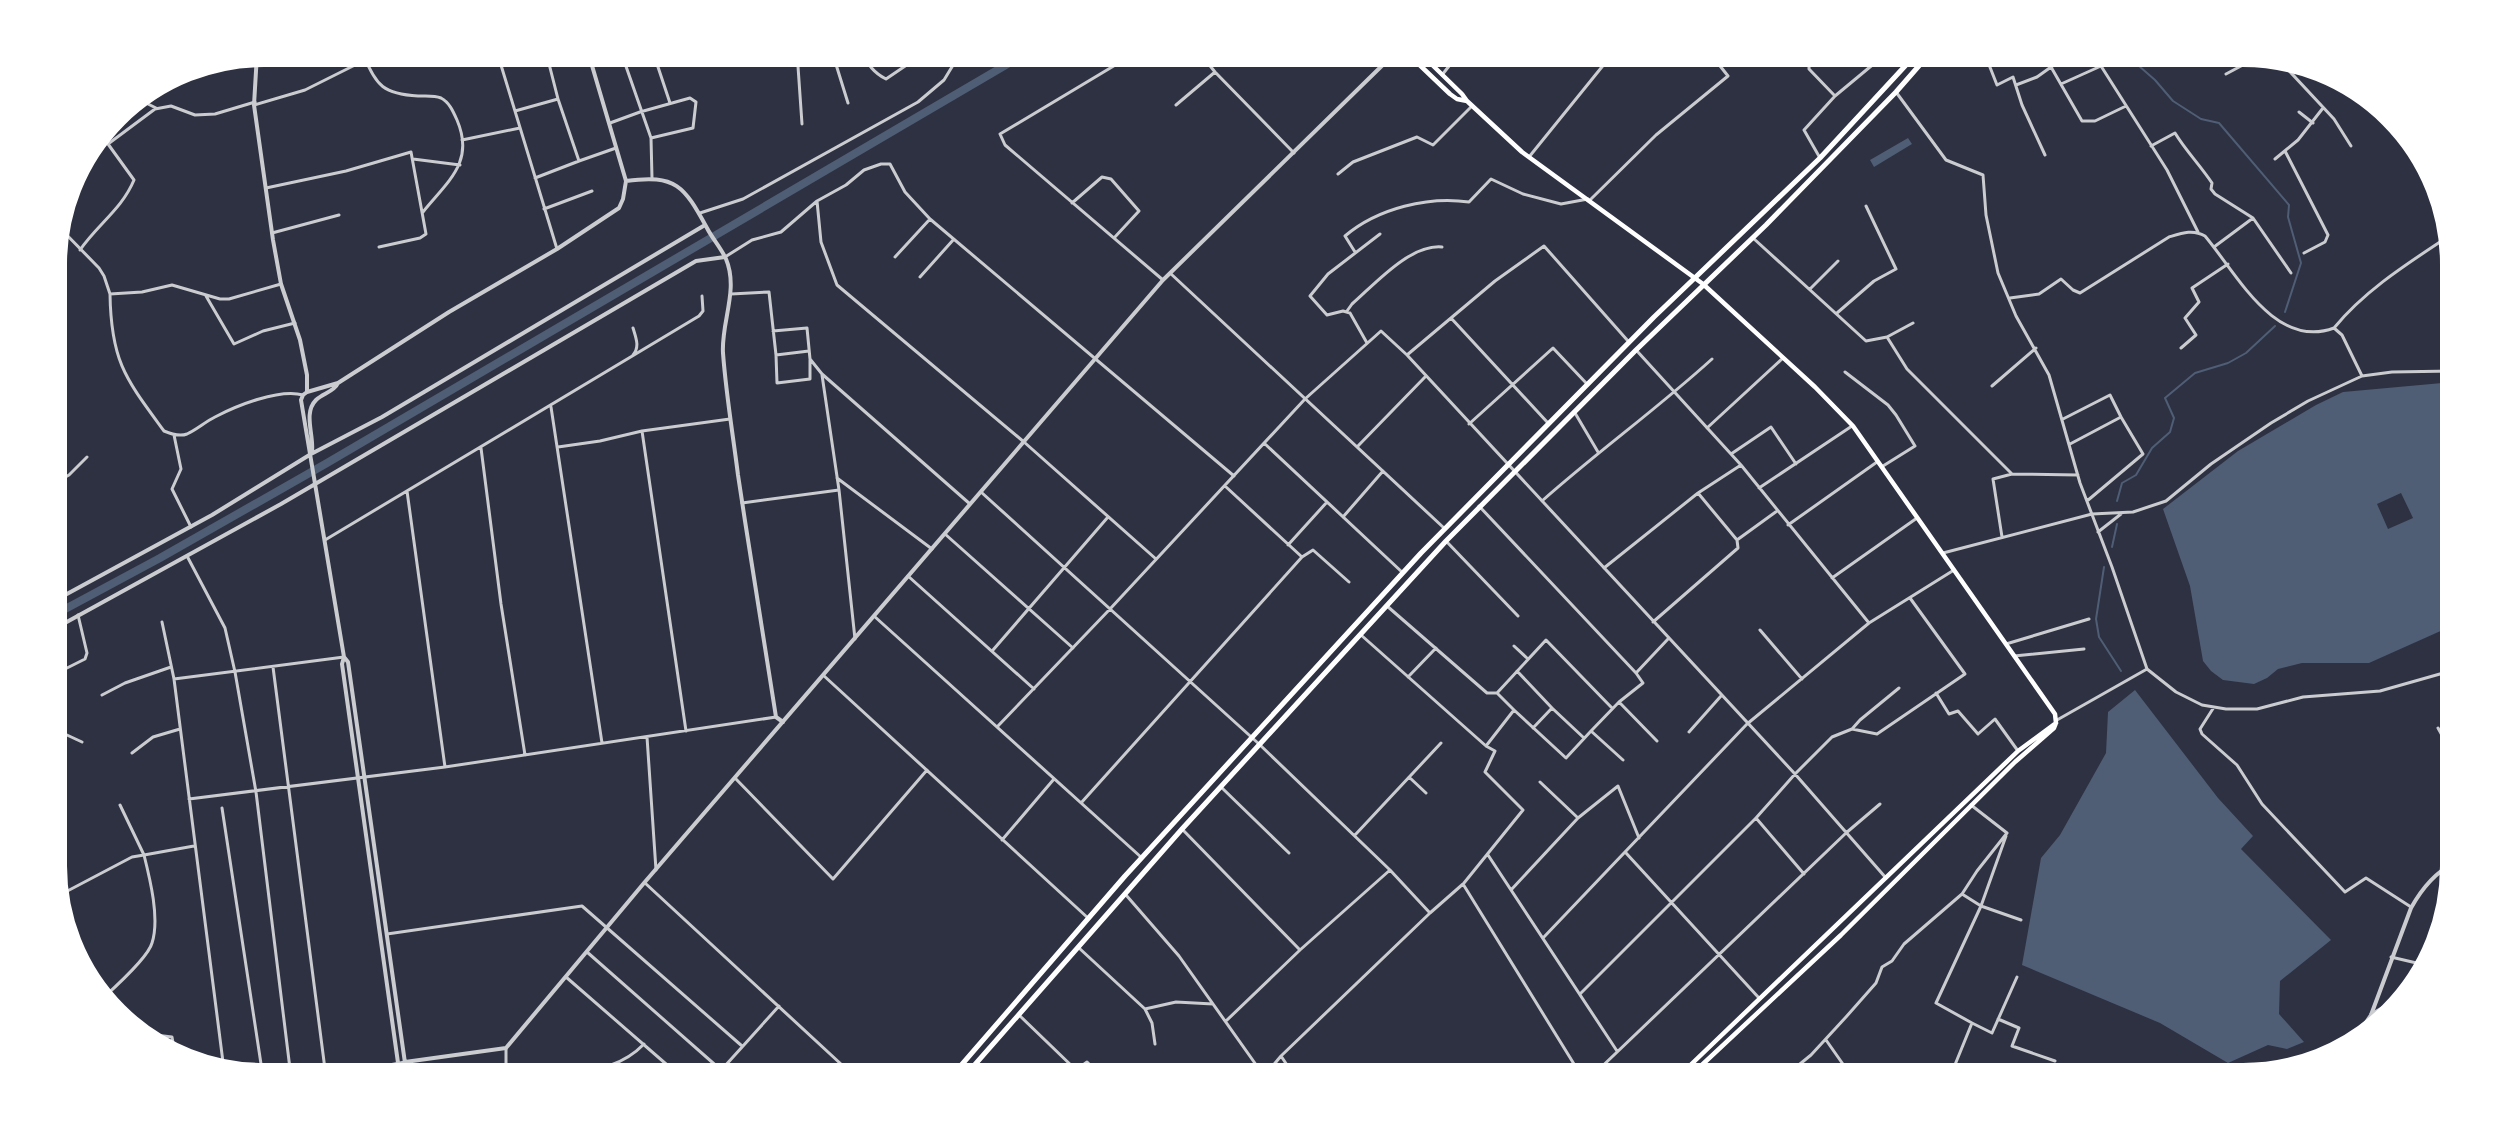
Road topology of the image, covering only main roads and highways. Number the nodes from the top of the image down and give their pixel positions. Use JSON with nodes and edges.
{"nodes":[{"id":1,"x":1418,"y":63,"type":"edge"},
{"id":2,"x":1430,"y":63,"type":"edge"},
{"id":3,"x":1909,"y":63,"type":"edge"},
{"id":4,"x":1921,"y":63,"type":"edge"},
{"id":5,"x":1467,"y":101,"type":"junction"},
{"id":6,"x":1695,"y":279,"type":"junction"},
{"id":7,"x":1703,"y":284,"type":"junction"},
{"id":8,"x":2056,"y":721,"type":"junction"},
{"id":9,"x":1917,"y":850,"type":"junction"},
{"id":10,"x":1923,"y":854,"type":"junction"},
{"id":11,"x":1723,"y":1035,"type":"junction"},
{"id":12,"x":1728,"y":1041,"type":"junction"},
{"id":13,"x":960,"y":1067,"type":"edge"},
{"id":14,"x":973,"y":1067,"type":"edge"},
{"id":15,"x":1689,"y":1067,"type":"edge"},
{"id":16,"x":1700,"y":1067,"type":"edge"}],
"edges":[{"from":1,"to":5,"type":"main road"},
{"from":2,"to":5,"type":"main road"},
{"from":3,"to":6,"type":"main road"},
{"from":4,"to":7,"type":"main road"},
{"from":5,"to":6,"type":"main road"},
{"from":6,"to":7,"type":"main road"},
{"from":6,"to":13,"type":"main road"},
{"from":7,"to":8,"type":"main road"},
{"from":7,"to":14,"type":"main road"},
{"from":8,"to":9,"type":"main road"},
{"from":8,"to":10,"type":"main road"},
{"from":9,"to":10,"type":"main road"},
{"from":9,"to":11,"type":"main road"},
{"from":10,"to":12,"type":"main road"},
{"from":11,"to":12,"type":"main road"},
{"from":11,"to":15,"type":"main road"},
{"from":12,"to":16,"type":"main road"}]}
